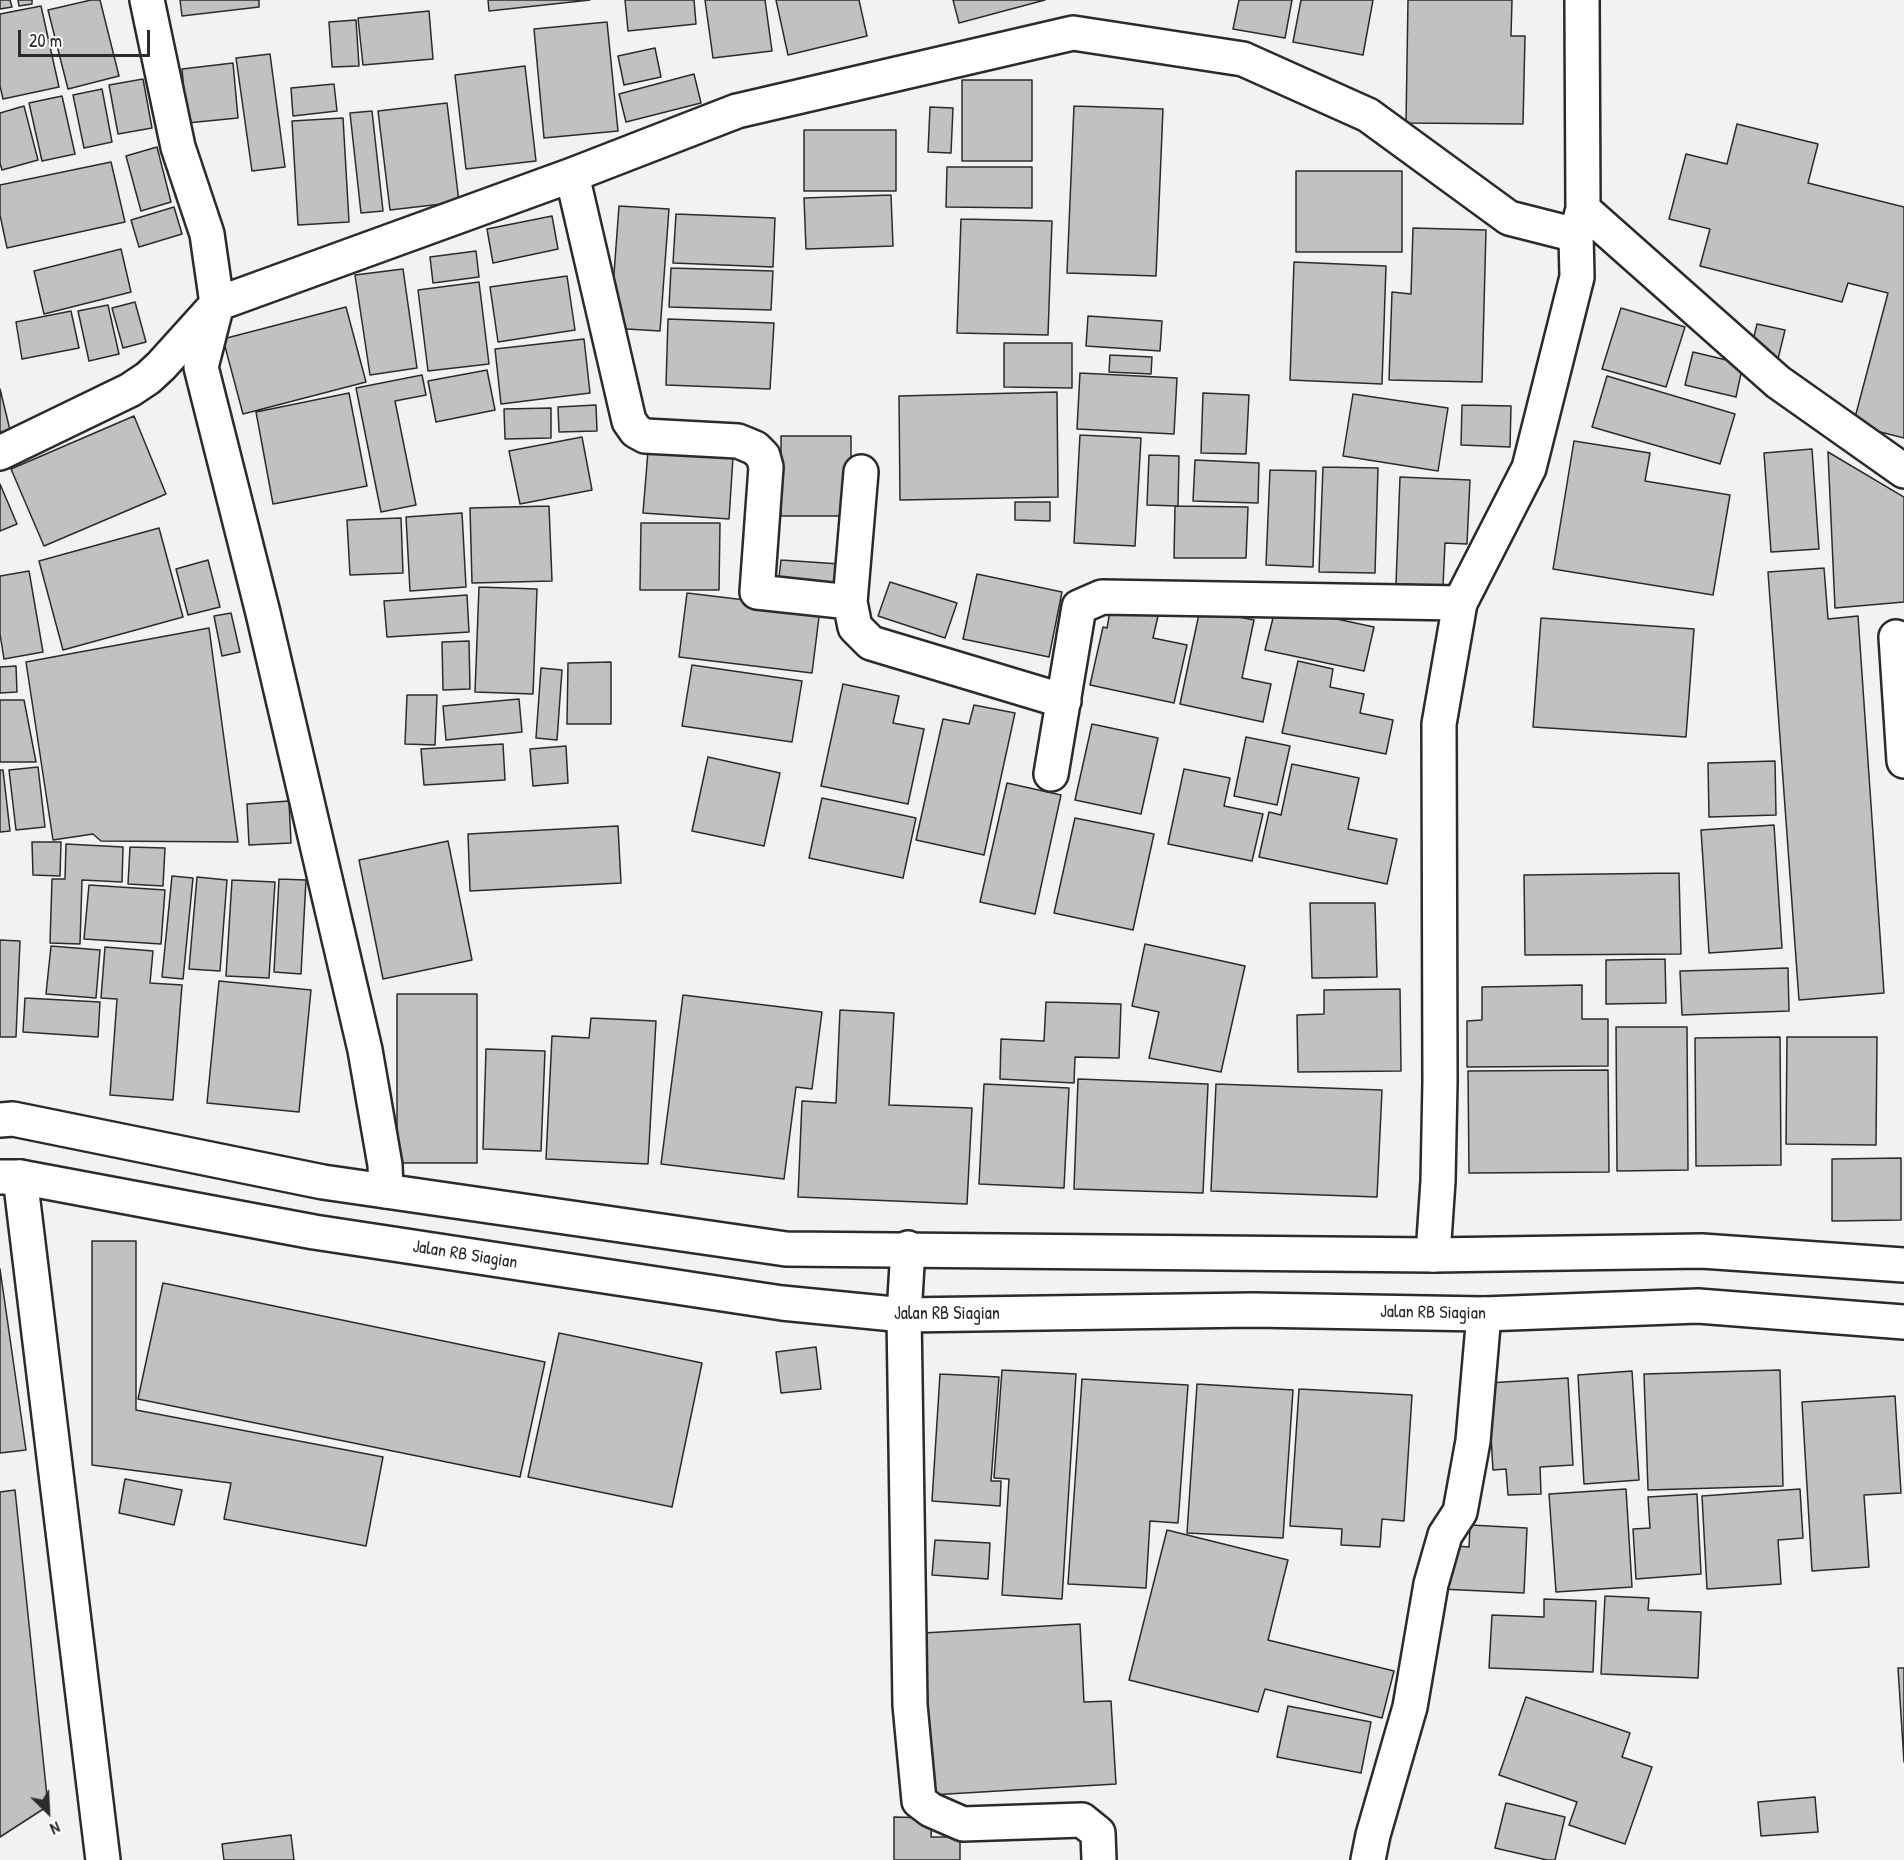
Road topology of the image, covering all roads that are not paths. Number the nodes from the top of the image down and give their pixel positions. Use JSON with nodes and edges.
{"nodes":[{"id":1,"x":147,"y":0,"type":"edge"},
{"id":2,"x":1582,"y":0,"type":"edge"},
{"id":3,"x":572,"y":175,"type":"junction"},
{"id":4,"x":1579,"y":222,"type":"junction"},
{"id":5,"x":217,"y":304,"type":"junction"},
{"id":6,"x":0,"y":453,"type":"edge"},
{"id":7,"x":1904,"y":471,"type":"edge"},
{"id":8,"x":861,"y":472,"type":"dead end"},
{"id":9,"x":850,"y":602,"type":"junction"},
{"id":10,"x":1460,"y":603,"type":"junction"},
{"id":11,"x":1896,"y":637,"type":"dead end"},
{"id":12,"x":1064,"y":701,"type":"junction"},
{"id":13,"x":1904,"y":761,"type":"edge"},
{"id":14,"x":1051,"y":774,"type":"dead end"},
{"id":15,"x":0,"y":1120,"type":"edge"},
{"id":16,"x":10,"y":1177,"type":"edge"},
{"id":17,"x":386,"y":1191,"type":"junction"},
{"id":18,"x":908,"y":1248,"type":"junction"},
{"id":19,"x":1433,"y":1255,"type":"junction"},
{"id":20,"x":1904,"y":1265,"type":"edge"},
{"id":21,"x":1484,"y":1314,"type":"junction"},
{"id":22,"x":904,"y":1315,"type":"junction"},
{"id":23,"x":1904,"y":1322,"type":"edge"},
{"id":24,"x":103,"y":1860,"type":"edge"},
{"id":25,"x":1099,"y":1860,"type":"edge"},
{"id":26,"x":1368,"y":1860,"type":"edge"}],
"edges":[{"from":1,"to":5,"type":"main road"},
{"from":2,"to":4,"type":"main road"},
{"from":3,"to":4,"type":"main road"},
{"from":3,"to":5,"type":"main road"},
{"from":3,"to":9,"type":"main road"},
{"from":4,"to":7,"type":"main road"},
{"from":4,"to":10,"type":"main road"},
{"from":5,"to":6,"type":"main road"},
{"from":5,"to":17,"type":"main road"},
{"from":8,"to":9,"type":"main road"},
{"from":9,"to":12,"type":"main road"},
{"from":10,"to":12,"type":"main road"},
{"from":10,"to":19,"type":"main road"},
{"from":11,"to":13,"type":"main road"},
{"from":12,"to":14,"type":"main road"},
{"from":15,"to":17,"type":"main road"},
{"from":16,"to":22,"type":"main road","name":"Jalan RB Siagian"},
{"from":16,"to":24,"type":"main road"},
{"from":17,"to":18,"type":"main road"},
{"from":18,"to":19,"type":"main road"},
{"from":18,"to":22,"type":"main road"},
{"from":19,"to":20,"type":"main road"},
{"from":21,"to":22,"type":"main road","name":"Jalan RB Siagian"},
{"from":21,"to":23,"type":"main road","name":"Jalan RB Siagian"},
{"from":21,"to":26,"type":"main road"},
{"from":22,"to":25,"type":"main road"}]}
